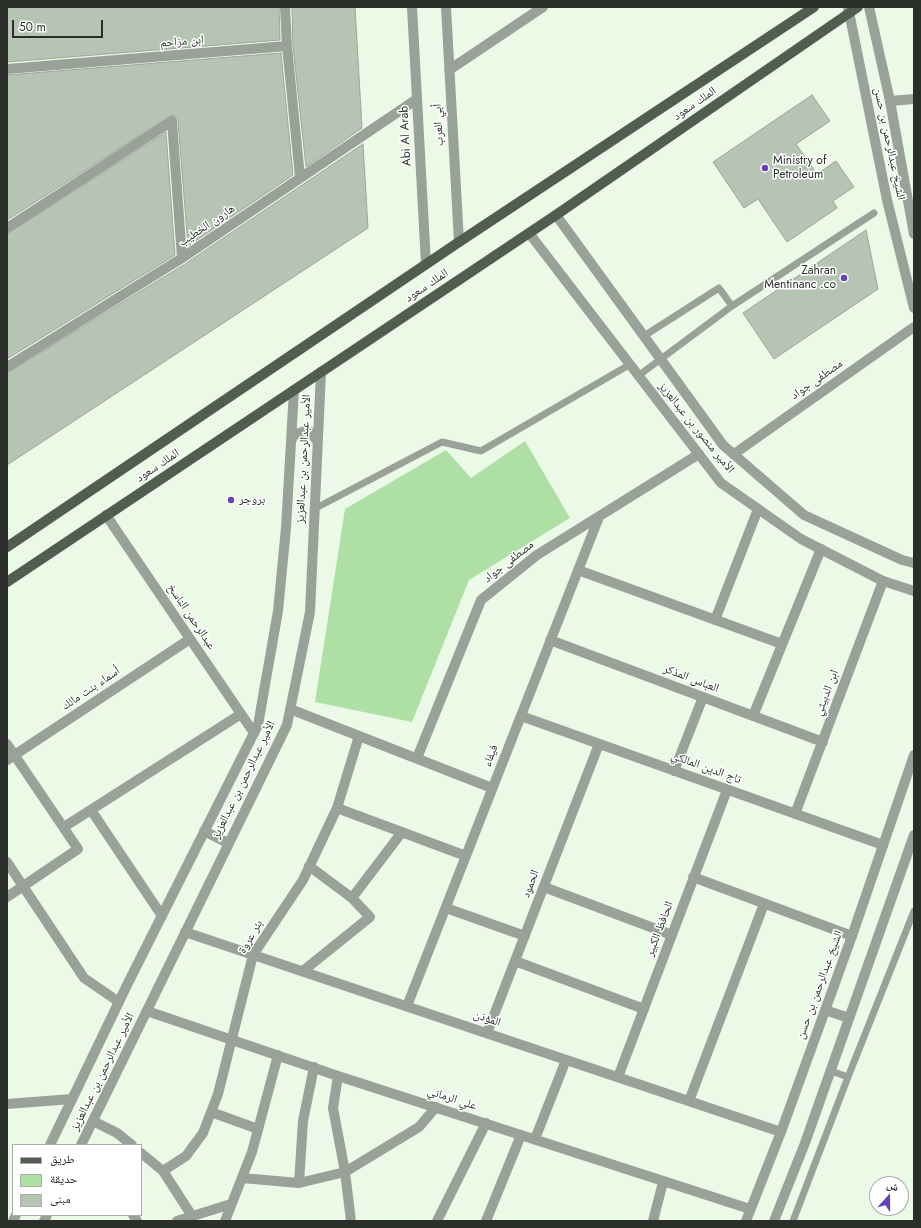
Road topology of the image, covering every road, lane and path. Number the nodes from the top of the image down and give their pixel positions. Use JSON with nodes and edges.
{"nodes":[{"id":1,"x":285,"y":7,"type":"edge"},
{"id":2,"x":412,"y":7,"type":"edge"},
{"id":3,"x":446,"y":7,"type":"edge"},
{"id":4,"x":543,"y":7,"type":"edge"},
{"id":5,"x":814,"y":7,"type":"edge"},
{"id":6,"x":858,"y":7,"type":"edge"},
{"id":7,"x":869,"y":7,"type":"edge"},
{"id":8,"x":849,"y":10,"type":"edge"},
{"id":9,"x":287,"y":46,"type":"junction"},
{"id":10,"x":7,"y":69,"type":"edge"},
{"id":11,"x":449,"y":70,"type":"junction"},
{"id":12,"x":417,"y":99,"type":"junction"},
{"id":13,"x":914,"y":99,"type":"edge"},
{"id":14,"x":890,"y":101,"type":"junction"},
{"id":15,"x":300,"y":177,"type":"junction"},
{"id":16,"x":874,"y":213,"type":"dead end"},
{"id":17,"x":556,"y":215,"type":"junction"},
{"id":18,"x":7,"y":228,"type":"edge"},
{"id":19,"x":529,"y":234,"type":"junction"},
{"id":20,"x":914,"y":234,"type":"edge"},
{"id":21,"x":459,"y":242,"type":"junction"},
{"id":22,"x":182,"y":258,"type":"junction"},
{"id":23,"x":426,"y":264,"type":"junction"},
{"id":24,"x":732,"y":306,"type":"junction"},
{"id":25,"x":914,"y":308,"type":"edge"},
{"id":26,"x":914,"y":327,"type":"edge"},
{"id":27,"x":644,"y":336,"type":"junction"},
{"id":28,"x":662,"y":360,"type":"junction"},
{"id":29,"x":629,"y":365,"type":"junction"},
{"id":30,"x":7,"y":367,"type":"edge"},
{"id":31,"x":321,"y":372,"type":"junction"},
{"id":32,"x":638,"y":376,"type":"junction"},
{"id":33,"x":294,"y":390,"type":"junction"},
{"id":34,"x":291,"y":441,"type":"junction"},
{"id":35,"x":317,"y":441,"type":"junction"},
{"id":36,"x":698,"y":454,"type":"junction"},
{"id":37,"x":734,"y":454,"type":"junction"},
{"id":38,"x":314,"y":509,"type":"junction"},
{"id":39,"x":758,"y":509,"type":"junction"},
{"id":40,"x":106,"y":516,"type":"junction"},
{"id":41,"x":599,"y":517,"type":"junction"},
{"id":42,"x":7,"y":548,"type":"edge"},
{"id":43,"x":821,"y":549,"type":"junction"},
{"id":44,"x":914,"y":563,"type":"edge"},
{"id":45,"x":578,"y":570,"type":"junction"},
{"id":46,"x":883,"y":581,"type":"junction"},
{"id":47,"x":7,"y":582,"type":"edge"},
{"id":48,"x":914,"y":591,"type":"edge"},
{"id":49,"x":715,"y":620,"type":"junction"},
{"id":50,"x":190,"y":639,"type":"junction"},
{"id":51,"x":550,"y":640,"type":"junction"},
{"id":52,"x":782,"y":644,"type":"junction"},
{"id":53,"x":703,"y":697,"type":"junction"},
{"id":54,"x":290,"y":709,"type":"junction"},
{"id":55,"x":241,"y":714,"type":"junction"},
{"id":56,"x":520,"y":716,"type":"junction"},
{"id":57,"x":753,"y":716,"type":"junction"},
{"id":58,"x":254,"y":733,"type":"junction"},
{"id":59,"x":360,"y":736,"type":"junction"},
{"id":60,"x":822,"y":742,"type":"junction"},
{"id":61,"x":7,"y":744,"type":"edge"},
{"id":62,"x":599,"y":744,"type":"junction"},
{"id":63,"x":914,"y":755,"type":"edge"},
{"id":64,"x":11,"y":758,"type":"edge"},
{"id":65,"x":417,"y":758,"type":"junction"},
{"id":66,"x":674,"y":771,"type":"junction"},
{"id":67,"x":492,"y":788,"type":"junction"},
{"id":68,"x":727,"y":790,"type":"junction"},
{"id":69,"x":337,"y":808,"type":"junction"},
{"id":70,"x":91,"y":810,"type":"junction"},
{"id":71,"x":796,"y":814,"type":"junction"},
{"id":72,"x":64,"y":827,"type":"junction"},
{"id":73,"x":204,"y":831,"type":"junction"},
{"id":74,"x":402,"y":832,"type":"junction"},
{"id":75,"x":914,"y":835,"type":"edge"},
{"id":76,"x":228,"y":843,"type":"junction"},
{"id":77,"x":883,"y":845,"type":"junction"},
{"id":78,"x":466,"y":856,"type":"junction"},
{"id":79,"x":7,"y":862,"type":"edge"},
{"id":80,"x":309,"y":866,"type":"junction"},
{"id":81,"x":693,"y":877,"type":"junction"},
{"id":82,"x":23,"y":886,"type":"junction"},
{"id":83,"x":544,"y":887,"type":"junction"},
{"id":84,"x":7,"y":897,"type":"edge"},
{"id":85,"x":352,"y":898,"type":"junction"},
{"id":86,"x":764,"y":904,"type":"junction"},
{"id":87,"x":446,"y":908,"type":"junction"},
{"id":88,"x":914,"y":911,"type":"edge"},
{"id":89,"x":162,"y":916,"type":"junction"},
{"id":90,"x":185,"y":932,"type":"junction"},
{"id":91,"x":672,"y":935,"type":"junction"},
{"id":92,"x":525,"y":936,"type":"junction"},
{"id":93,"x":852,"y":936,"type":"junction"},
{"id":94,"x":253,"y":955,"type":"junction"},
{"id":95,"x":515,"y":961,"type":"junction"},
{"id":96,"x":303,"y":971,"type":"junction"},
{"id":97,"x":119,"y":1002,"type":"junction"},
{"id":98,"x":407,"y":1006,"type":"junction"},
{"id":99,"x":644,"y":1009,"type":"junction"},
{"id":100,"x":825,"y":1010,"type":"junction"},
{"id":101,"x":147,"y":1011,"type":"junction"},
{"id":102,"x":849,"y":1018,"type":"junction"},
{"id":103,"x":487,"y":1033,"type":"junction"},
{"id":104,"x":231,"y":1039,"type":"junction"},
{"id":105,"x":278,"y":1056,"type":"junction"},
{"id":106,"x":566,"y":1060,"type":"junction"},
{"id":107,"x":314,"y":1067,"type":"junction"},
{"id":108,"x":830,"y":1071,"type":"junction"},
{"id":109,"x":338,"y":1076,"type":"junction"},
{"id":110,"x":848,"y":1077,"type":"junction"},
{"id":111,"x":618,"y":1078,"type":"junction"},
{"id":112,"x":72,"y":1099,"type":"junction"},
{"id":113,"x":689,"y":1101,"type":"junction"},
{"id":114,"x":7,"y":1104,"type":"edge"},
{"id":115,"x":436,"y":1107,"type":"junction"},
{"id":116,"x":211,"y":1112,"type":"junction"},
{"id":117,"x":93,"y":1121,"type":"junction"},
{"id":118,"x":486,"y":1123,"type":"junction"},
{"id":119,"x":258,"y":1129,"type":"junction"},
{"id":120,"x":781,"y":1132,"type":"junction"},
{"id":121,"x":521,"y":1135,"type":"junction"},
{"id":122,"x":535,"y":1139,"type":"junction"},
{"id":123,"x":50,"y":1144,"type":"edge"},
{"id":124,"x":82,"y":1144,"type":"edge"},
{"id":125,"x":131,"y":1144,"type":"edge"},
{"id":126,"x":142,"y":1153,"type":"edge"},
{"id":127,"x":163,"y":1171,"type":"junction"},
{"id":128,"x":345,"y":1172,"type":"junction"},
{"id":129,"x":242,"y":1178,"type":"junction"},
{"id":130,"x":663,"y":1182,"type":"junction"},
{"id":131,"x":299,"y":1183,"type":"junction"},
{"id":132,"x":232,"y":1204,"type":"junction"},
{"id":133,"x":750,"y":1209,"type":"junction"},
{"id":134,"x":192,"y":1216,"type":"junction"},
{"id":135,"x":177,"y":1221,"type":"edge"},
{"id":136,"x":225,"y":1221,"type":"edge"},
{"id":137,"x":351,"y":1221,"type":"edge"},
{"id":138,"x":437,"y":1221,"type":"edge"},
{"id":139,"x":486,"y":1221,"type":"edge"},
{"id":140,"x":653,"y":1221,"type":"edge"},
{"id":141,"x":746,"y":1221,"type":"edge"},
{"id":142,"x":774,"y":1221,"type":"edge"},
{"id":143,"x":793,"y":1221,"type":"edge"}],
"edges":[{"from":1,"to":9,"type":"street"},
{"from":2,"to":12,"type":"street","name":"Abi Al Arab"},
{"from":3,"to":11,"type":"street","name":"أبي العرب"},
{"from":4,"to":11,"type":"street"},
{"from":5,"to":21,"type":"main road","name":"الملك سعود"},
{"from":6,"to":8,"type":"main road","name":"الملك سعود"},
{"from":7,"to":14,"type":"street","name":"الشيخ عبدالرحمن بن حسن"},
{"from":8,"to":17,"type":"main road","name":"الملك سعود"},
{"from":8,"to":25,"type":"street","name":"الشيخ عبدالرحمن بن حسن"},
{"from":9,"to":10,"type":"street","name":"ابن مزاحم"},
{"from":9,"to":15,"type":"street"},
{"from":11,"to":21,"type":"street","name":"أبي العرب"},
{"from":12,"to":15,"type":"street","name":"هارون الخطيب"},
{"from":12,"to":23,"type":"street","name":"Abi Al Arab"},
{"from":13,"to":14,"type":"street"},
{"from":14,"to":20,"type":"street","name":"الشيخ عبدالرحمن بن حسن"},
{"from":15,"to":22,"type":"street","name":"هارون الخطيب"},
{"from":16,"to":24,"type":"lane"},
{"from":17,"to":19,"type":"main road","name":"الملك سعود"},
{"from":17,"to":27,"type":"street","name":"الأمير منصور بن عبدالعزيز"},
{"from":18,"to":22,"type":"street"},
{"from":19,"to":29,"type":"street","name":"الأمير منصور بن عبدالعزيز"},
{"from":19,"to":31,"type":"main road","name":"الملك سعود"},
{"from":21,"to":23,"type":"main road","name":"الملك سعود"},
{"from":22,"to":30,"type":"street","name":"هارون الخطيب"},
{"from":23,"to":42,"type":"main road","name":"الملك سعود"},
{"from":24,"to":27,"type":"lane"},
{"from":24,"to":28,"type":"lane"},
{"from":26,"to":37,"type":"street","name":"مصطفى جواد"},
{"from":27,"to":28,"type":"street","name":"الأمير منصور بن عبدالعزيز"},
{"from":28,"to":32,"type":"lane"},
{"from":28,"to":37,"type":"street","name":"الأمير منصور بن عبدالعزيز"},
{"from":29,"to":32,"type":"street","name":"الأمير منصور بن عبدالعزيز"},
{"from":29,"to":38,"type":"lane"},
{"from":31,"to":33,"type":"main road","name":"الملك سعود"},
{"from":31,"to":35,"type":"street","name":"الأمير عبدالرحمن بن عبدالعزيز"},
{"from":32,"to":36,"type":"street","name":"الأمير منصور بن عبدالعزيز"},
{"from":33,"to":34,"type":"street","name":"الأمير عبدالرحمن بن عبدالعزيز"},
{"from":33,"to":40,"type":"main road","name":"الملك سعود"},
{"from":34,"to":35,"type":"street"},
{"from":34,"to":58,"type":"street","name":"الأمير عبدالرحمن بن عبدالعزيز"},
{"from":35,"to":38,"type":"street","name":"الأمير عبدالرحمن بن عبدالعزيز"},
{"from":36,"to":39,"type":"street","name":"الأمير منصور بن عبدالعزيز"},
{"from":36,"to":41,"type":"street","name":"مصطفى جواد"},
{"from":37,"to":44,"type":"street","name":"الأمير منصور بن عبدالعزيز"},
{"from":38,"to":54,"type":"street","name":"الأمير عبدالرحمن بن عبدالعزيز"},
{"from":39,"to":43,"type":"street","name":"الأمير منصور بن عبدالعزيز"},
{"from":39,"to":49,"type":"street"},
{"from":40,"to":47,"type":"main road","name":"الملك سعود"},
{"from":40,"to":50,"type":"street","name":"عبدالرحمن الناسخ"},
{"from":41,"to":45,"type":"street","name":"فيفاء"},
{"from":41,"to":65,"type":"street","name":"مصطفى جواد"},
{"from":43,"to":46,"type":"street","name":"الأمير منصور بن عبدالعزيز"},
{"from":43,"to":52,"type":"street"},
{"from":45,"to":49,"type":"street"},
{"from":45,"to":51,"type":"street","name":"فيفاء"},
{"from":46,"to":48,"type":"street","name":"الأمير منصور بن عبدالعزيز"},
{"from":46,"to":60,"type":"street","name":"ابن الدبيثي"},
{"from":49,"to":52,"type":"street"},
{"from":50,"to":55,"type":"street","name":"عبدالرحمن الناسخ"},
{"from":50,"to":64,"type":"street","name":"أسماء بنت مالك"},
{"from":51,"to":53,"type":"street","name":"العباس المذكر"},
{"from":51,"to":56,"type":"street","name":"فيفاء"},
{"from":52,"to":57,"type":"street"},
{"from":53,"to":57,"type":"street","name":"العباس المذكر"},
{"from":53,"to":66,"type":"street"},
{"from":54,"to":59,"type":"street"},
{"from":54,"to":76,"type":"street","name":"الأمير عبدالرحمن بن عبدالعزيز"},
{"from":55,"to":58,"type":"street","name":"عبدالرحمن الناسخ"},
{"from":55,"to":70,"type":"street"},
{"from":56,"to":62,"type":"street","name":"تاج الدين المالكي"},
{"from":56,"to":67,"type":"street","name":"فيفاء"},
{"from":57,"to":60,"type":"street","name":"العباس المذكر"},
{"from":58,"to":73,"type":"street","name":"الأمير عبدالرحمن بن عبدالعزيز"},
{"from":59,"to":65,"type":"street"},
{"from":59,"to":69,"type":"street","name":"بئر عروة"},
{"from":60,"to":71,"type":"street","name":"ابن الدبيثي"},
{"from":61,"to":64,"type":"street"},
{"from":62,"to":66,"type":"street","name":"تاج الدين المالكي"},
{"from":62,"to":83,"type":"street","name":"الحمود"},
{"from":63,"to":77,"type":"street","name":"الشيخ عبدالرحمن بن حسن"},
{"from":64,"to":72,"type":"street"},
{"from":65,"to":67,"type":"street"},
{"from":66,"to":68,"type":"street","name":"تاج الدين المالكي"},
{"from":67,"to":78,"type":"street","name":"فيفاء"},
{"from":68,"to":71,"type":"street","name":"تاج الدين المالكي"},
{"from":68,"to":81,"type":"street","name":"الحافظ الكبير"},
{"from":69,"to":74,"type":"street"},
{"from":69,"to":80,"type":"street","name":"بئر عروة"},
{"from":70,"to":72,"type":"street"},
{"from":70,"to":89,"type":"street"},
{"from":71,"to":77,"type":"street","name":"تاج الدين المالكي"},
{"from":72,"to":82,"type":"street"},
{"from":73,"to":76,"type":"street"},
{"from":73,"to":89,"type":"street","name":"الأمير عبدالرحمن بن عبدالعزيز"},
{"from":74,"to":78,"type":"street"},
{"from":74,"to":85,"type":"street"},
{"from":75,"to":102,"type":"street"},
{"from":76,"to":90,"type":"street","name":"الأمير عبدالرحمن بن عبدالعزيز"},
{"from":77,"to":93,"type":"street","name":"الشيخ عبدالرحمن بن حسن"},
{"from":78,"to":87,"type":"street","name":"فيفاء"},
{"from":79,"to":82,"type":"street"},
{"from":80,"to":85,"type":"street"},
{"from":80,"to":94,"type":"street","name":"بئر عروة"},
{"from":81,"to":86,"type":"street"},
{"from":81,"to":91,"type":"street","name":"الحافظ الكبير"},
{"from":82,"to":84,"type":"street"},
{"from":82,"to":97,"type":"street"},
{"from":83,"to":91,"type":"street"},
{"from":83,"to":92,"type":"street","name":"الحمود"},
{"from":85,"to":96,"type":"street"},
{"from":86,"to":93,"type":"street"},
{"from":86,"to":113,"type":"street"},
{"from":87,"to":92,"type":"street"},
{"from":87,"to":98,"type":"street","name":"فيفاء"},
{"from":88,"to":110,"type":"lane"},
{"from":89,"to":97,"type":"street","name":"الأمير عبدالرحمن بن عبدالعزيز"},
{"from":90,"to":94,"type":"street","name":"المؤذن"},
{"from":90,"to":101,"type":"street","name":"الأمير عبدالرحمن بن عبدالعزيز"},
{"from":91,"to":99,"type":"street","name":"الحافظ الكبير"},
{"from":92,"to":95,"type":"street","name":"الحمود"},
{"from":93,"to":100,"type":"street","name":"الشيخ عبدالرحمن بن حسن"},
{"from":94,"to":96,"type":"street","name":"المؤذن"},
{"from":94,"to":104,"type":"street","name":"بئر عروة"},
{"from":95,"to":99,"type":"street"},
{"from":95,"to":103,"type":"street","name":"الحمود"},
{"from":96,"to":98,"type":"street","name":"المؤذن"},
{"from":97,"to":112,"type":"street","name":"الأمير عبدالرحمن بن عبدالعزيز"},
{"from":98,"to":103,"type":"street","name":"المؤذن"},
{"from":99,"to":111,"type":"street","name":"الحافظ الكبير"},
{"from":100,"to":102,"type":"street"},
{"from":100,"to":120,"type":"street","name":"الشيخ عبدالرحمن بن حسن"},
{"from":101,"to":104,"type":"street","name":"علي الرماني"},
{"from":101,"to":117,"type":"street","name":"الأمير عبدالرحمن بن عبدالعزيز"},
{"from":102,"to":108,"type":"street"},
{"from":103,"to":106,"type":"street","name":"المؤذن"},
{"from":104,"to":105,"type":"street","name":"علي الرماني"},
{"from":104,"to":116,"type":"street","name":"بئر عروة"},
{"from":105,"to":107,"type":"street","name":"علي الرماني"},
{"from":105,"to":119,"type":"street"},
{"from":106,"to":111,"type":"street","name":"المؤذن"},
{"from":106,"to":122,"type":"street"},
{"from":107,"to":109,"type":"street","name":"علي الرماني"},
{"from":107,"to":131,"type":"street"},
{"from":108,"to":110,"type":"lane"},
{"from":108,"to":142,"type":"street"},
{"from":109,"to":115,"type":"street","name":"علي الرماني"},
{"from":109,"to":128,"type":"street"},
{"from":110,"to":143,"type":"lane"},
{"from":111,"to":113,"type":"street","name":"المؤذن"},
{"from":112,"to":114,"type":"street"},
{"from":112,"to":123,"type":"street","name":"الأمير عبدالرحمن بن عبدالعزيز"},
{"from":113,"to":120,"type":"street","name":"المؤذن"},
{"from":115,"to":118,"type":"street","name":"علي الرماني"},
{"from":115,"to":128,"type":"street"},
{"from":116,"to":119,"type":"street"},
{"from":116,"to":127,"type":"street","name":"بئر عروة"},
{"from":117,"to":124,"type":"street","name":"الأمير عبدالرحمن بن عبدالعزيز"},
{"from":117,"to":125,"type":"street"},
{"from":118,"to":121,"type":"street","name":"علي الرماني"},
{"from":118,"to":138,"type":"street"},
{"from":119,"to":129,"type":"street"},
{"from":120,"to":133,"type":"street","name":"الشيخ عبدالرحمن بن حسن"},
{"from":121,"to":122,"type":"street","name":"علي الرماني"},
{"from":121,"to":139,"type":"street"},
{"from":122,"to":130,"type":"street","name":"علي الرماني"},
{"from":126,"to":127,"type":"street"},
{"from":127,"to":134,"type":"street"},
{"from":128,"to":131,"type":"street"},
{"from":128,"to":137,"type":"street"},
{"from":129,"to":131,"type":"street"},
{"from":129,"to":132,"type":"street"},
{"from":130,"to":133,"type":"street","name":"علي الرماني"},
{"from":130,"to":140,"type":"street"},
{"from":132,"to":134,"type":"street"},
{"from":132,"to":136,"type":"street"},
{"from":133,"to":141,"type":"street","name":"الشيخ عبدالرحمن بن حسن"},
{"from":134,"to":135,"type":"street"}]}
